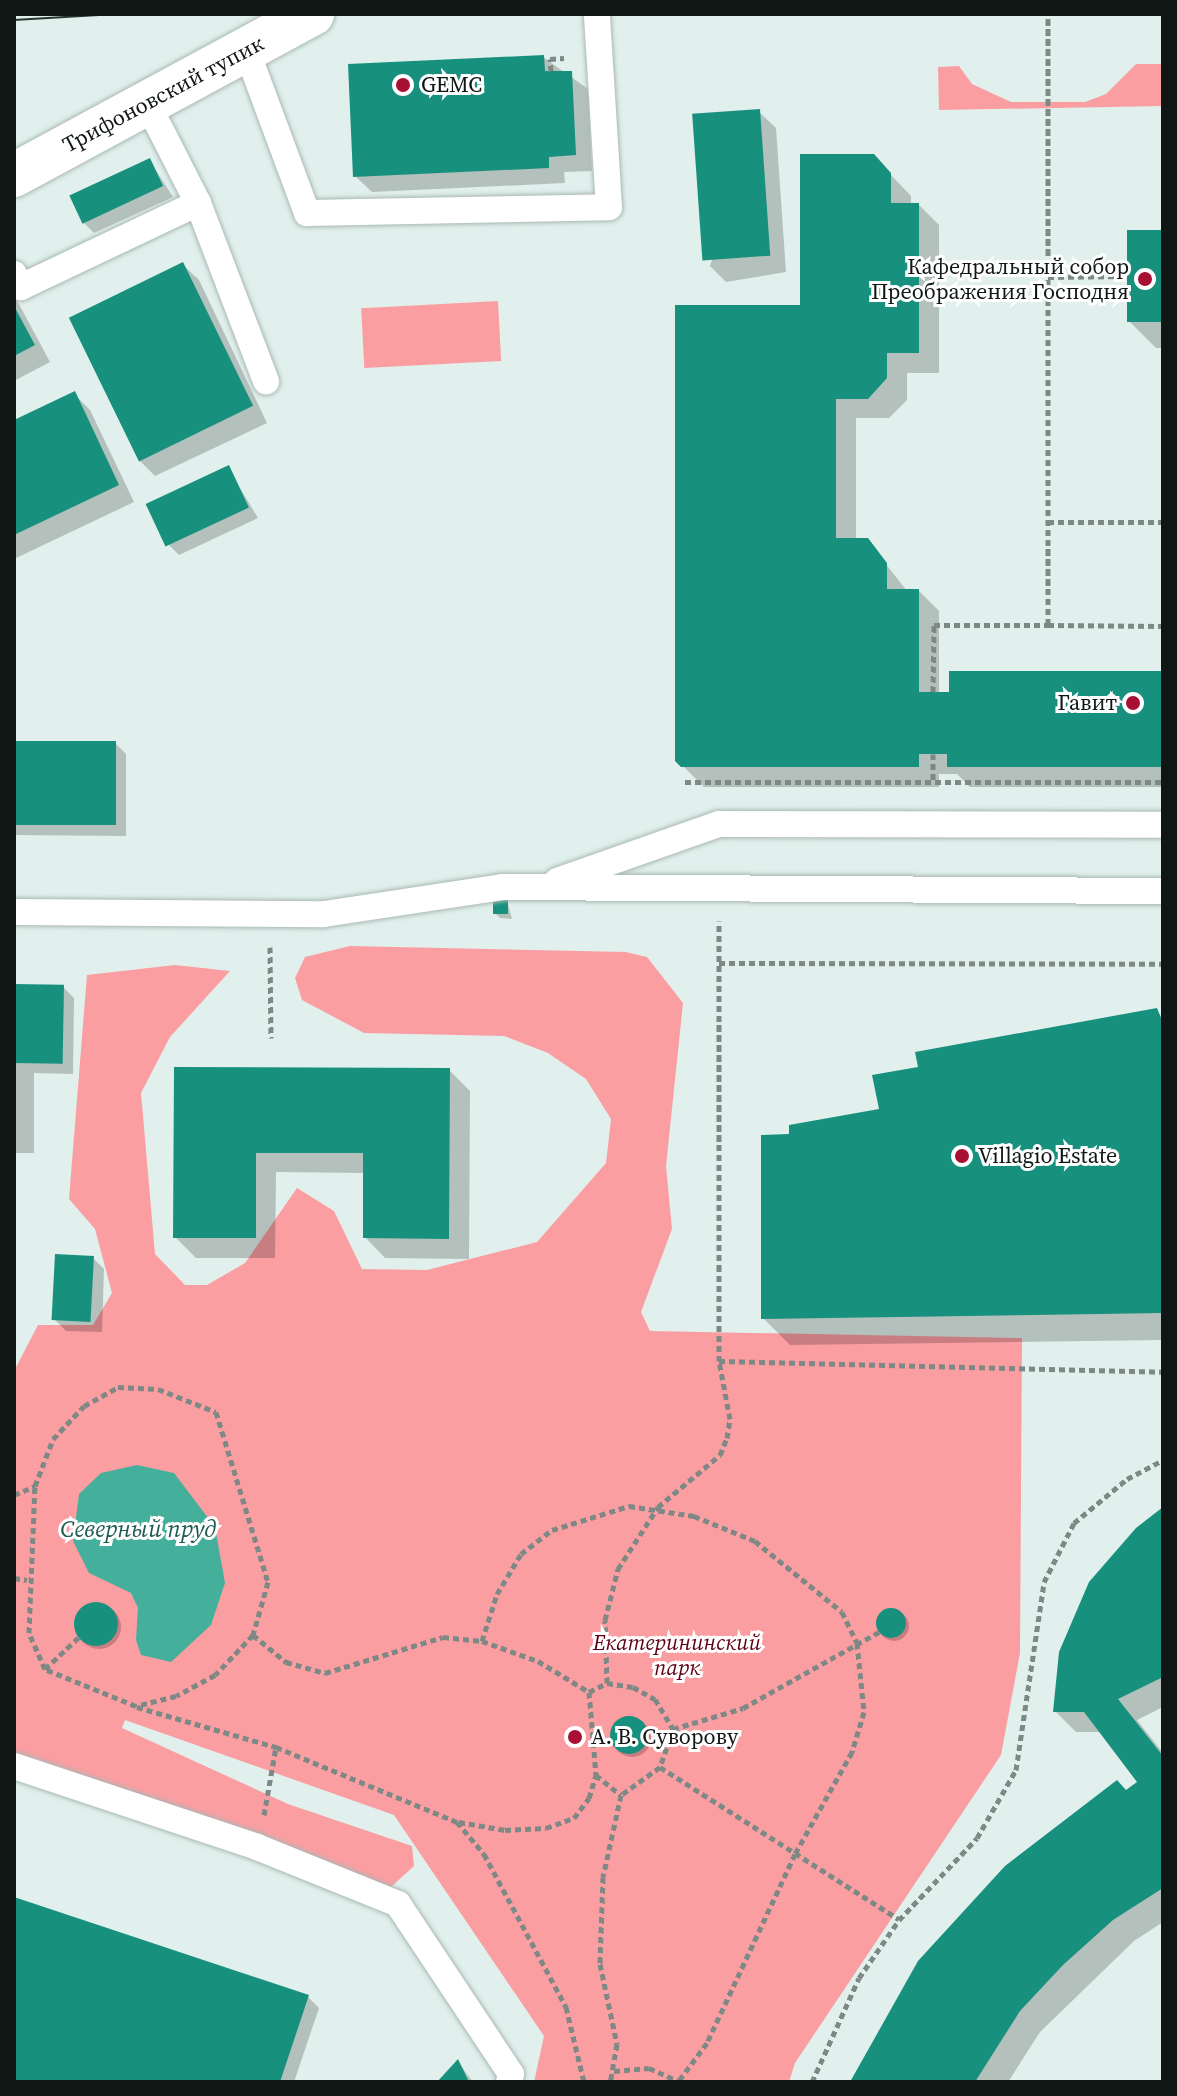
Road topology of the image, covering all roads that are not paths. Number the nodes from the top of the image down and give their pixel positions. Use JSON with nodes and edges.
{"nodes":[{"id":1,"x":312,"y":14,"type":"edge"},
{"id":2,"x":597,"y":14,"type":"edge"},
{"id":3,"x":246,"y":49,"type":"junction"},
{"id":4,"x":147,"y":103,"type":"junction"},
{"id":5,"x":14,"y":175,"type":"edge"},
{"id":6,"x":198,"y":203,"type":"junction"},
{"id":7,"x":14,"y":274,"type":"edge"},
{"id":8,"x":266,"y":381,"type":"dead end"},
{"id":9,"x":1163,"y":825,"type":"edge"},
{"id":10,"x":538,"y":887,"type":"junction"},
{"id":11,"x":1163,"y":891,"type":"edge"},
{"id":12,"x":14,"y":912,"type":"edge"},
{"id":13,"x":14,"y":1766,"type":"edge"},
{"id":14,"x":509,"y":2082,"type":"edge"}],
"edges":[{"from":1,"to":3,"type":"street","name":"Трифоновский тупик"},
{"from":2,"to":3,"type":"lane"},
{"from":3,"to":4,"type":"street","name":"Трифоновский тупик"},
{"from":4,"to":5,"type":"street","name":"Трифоновский тупик"},
{"from":4,"to":6,"type":"lane"},
{"from":6,"to":7,"type":"lane"},
{"from":6,"to":8,"type":"lane"},
{"from":9,"to":10,"type":"lane"},
{"from":10,"to":11,"type":"lane"},
{"from":10,"to":12,"type":"lane"},
{"from":13,"to":14,"type":"lane"}]}
